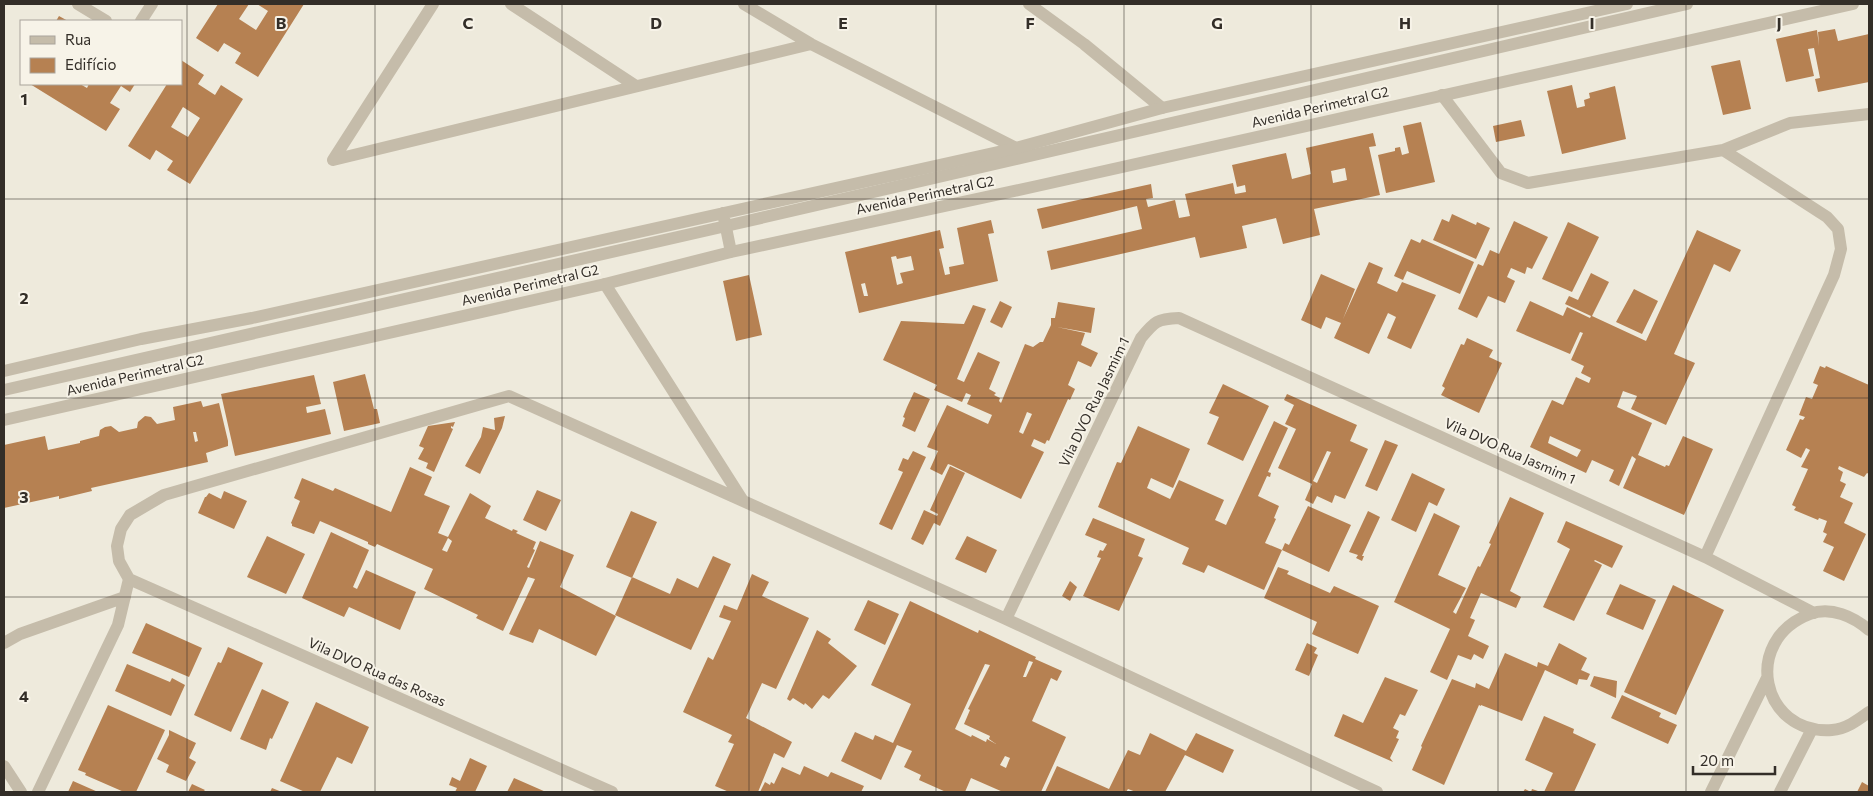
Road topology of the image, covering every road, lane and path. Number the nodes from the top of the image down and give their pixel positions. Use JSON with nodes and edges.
{"nodes":[{"id":1,"x":78,"y":4,"type":"edge"},
{"id":2,"x":152,"y":4,"type":"edge"},
{"id":3,"x":433,"y":4,"type":"edge"},
{"id":4,"x":510,"y":4,"type":"edge"},
{"id":5,"x":744,"y":4,"type":"edge"},
{"id":6,"x":1029,"y":4,"type":"edge"},
{"id":7,"x":1627,"y":4,"type":"edge"},
{"id":8,"x":1687,"y":4,"type":"edge"},
{"id":9,"x":1853,"y":4,"type":"edge"},
{"id":10,"x":104,"y":20,"type":"edge"},
{"id":11,"x":142,"y":20,"type":"edge"},
{"id":12,"x":810,"y":44,"type":"junction"},
{"id":13,"x":636,"y":86,"type":"junction"},
{"id":14,"x":1442,"y":95,"type":"junction"},
{"id":15,"x":1162,"y":108,"type":"junction"},
{"id":16,"x":1869,"y":114,"type":"edge"},
{"id":17,"x":1016,"y":148,"type":"junction"},
{"id":18,"x":1723,"y":150,"type":"junction"},
{"id":19,"x":724,"y":220,"type":"junction"},
{"id":20,"x":731,"y":252,"type":"junction"},
{"id":21,"x":606,"y":284,"type":"junction"},
{"id":22,"x":4,"y":371,"type":"edge"},
{"id":23,"x":4,"y":390,"type":"edge"},
{"id":24,"x":4,"y":420,"type":"edge"},
{"id":25,"x":743,"y":501,"type":"junction"},
{"id":26,"x":1705,"y":557,"type":"junction"},
{"id":27,"x":129,"y":579,"type":"junction"},
{"id":28,"x":125,"y":597,"type":"junction"},
{"id":29,"x":1814,"y":612,"type":"junction"},
{"id":30,"x":1006,"y":619,"type":"junction"},
{"id":31,"x":1869,"y":630,"type":"edge"},
{"id":32,"x":4,"y":643,"type":"edge"},
{"id":33,"x":1767,"y":678,"type":"junction"},
{"id":34,"x":1869,"y":712,"type":"edge"},
{"id":35,"x":1812,"y":728,"type":"junction"},
{"id":36,"x":4,"y":766,"type":"edge"},
{"id":37,"x":21,"y":792,"type":"edge"},
{"id":38,"x":38,"y":792,"type":"edge"},
{"id":39,"x":612,"y":792,"type":"edge"},
{"id":40,"x":1377,"y":792,"type":"edge"},
{"id":41,"x":1711,"y":792,"type":"edge"},
{"id":42,"x":1780,"y":792,"type":"edge"}],
"edges":[{"from":1,"to":10,"type":"street"},
{"from":2,"to":11,"type":"street"},
{"from":3,"to":13,"type":"street"},
{"from":4,"to":13,"type":"street"},
{"from":5,"to":12,"type":"street"},
{"from":6,"to":15,"type":"street"},
{"from":7,"to":15,"type":"street","name":"Avenida Perimetral G2"},
{"from":8,"to":19,"type":"street"},
{"from":9,"to":14,"type":"street","name":"Avenida Perimetral G2"},
{"from":12,"to":13,"type":"street"},
{"from":12,"to":17,"type":"street"},
{"from":14,"to":18,"type":"street"},
{"from":14,"to":20,"type":"street","name":"Avenida Perimetral G2"},
{"from":15,"to":17,"type":"street","name":"Avenida Perimetral G2"},
{"from":16,"to":18,"type":"street"},
{"from":17,"to":19,"type":"street","name":"Avenida Perimetral G2"},
{"from":18,"to":26,"type":"street"},
{"from":19,"to":20,"type":"street"},
{"from":19,"to":22,"type":"street","name":"Avenida Perimetral G2"},
{"from":19,"to":23,"type":"street"},
{"from":20,"to":21,"type":"street","name":"Avenida Perimetral G2"},
{"from":21,"to":24,"type":"street","name":"Avenida Perimetral G2"},
{"from":21,"to":25,"type":"street"},
{"from":25,"to":27,"type":"street"},
{"from":25,"to":30,"type":"street"},
{"from":26,"to":29,"type":"street","name":"Vila DVO Rua Jasmim 1"},
{"from":26,"to":30,"type":"street","name":"Vila DVO Rua Jasmim 1"},
{"from":27,"to":28,"type":"street"},
{"from":27,"to":39,"type":"street","name":"Vila DVO Rua das Rosas"},
{"from":28,"to":32,"type":"street"},
{"from":28,"to":38,"type":"street"},
{"from":29,"to":31,"type":"street"},
{"from":29,"to":33,"type":"street"},
{"from":30,"to":40,"type":"street"},
{"from":33,"to":35,"type":"street"},
{"from":33,"to":41,"type":"street"},
{"from":34,"to":35,"type":"street"},
{"from":35,"to":42,"type":"street"},
{"from":36,"to":37,"type":"street"}]}
